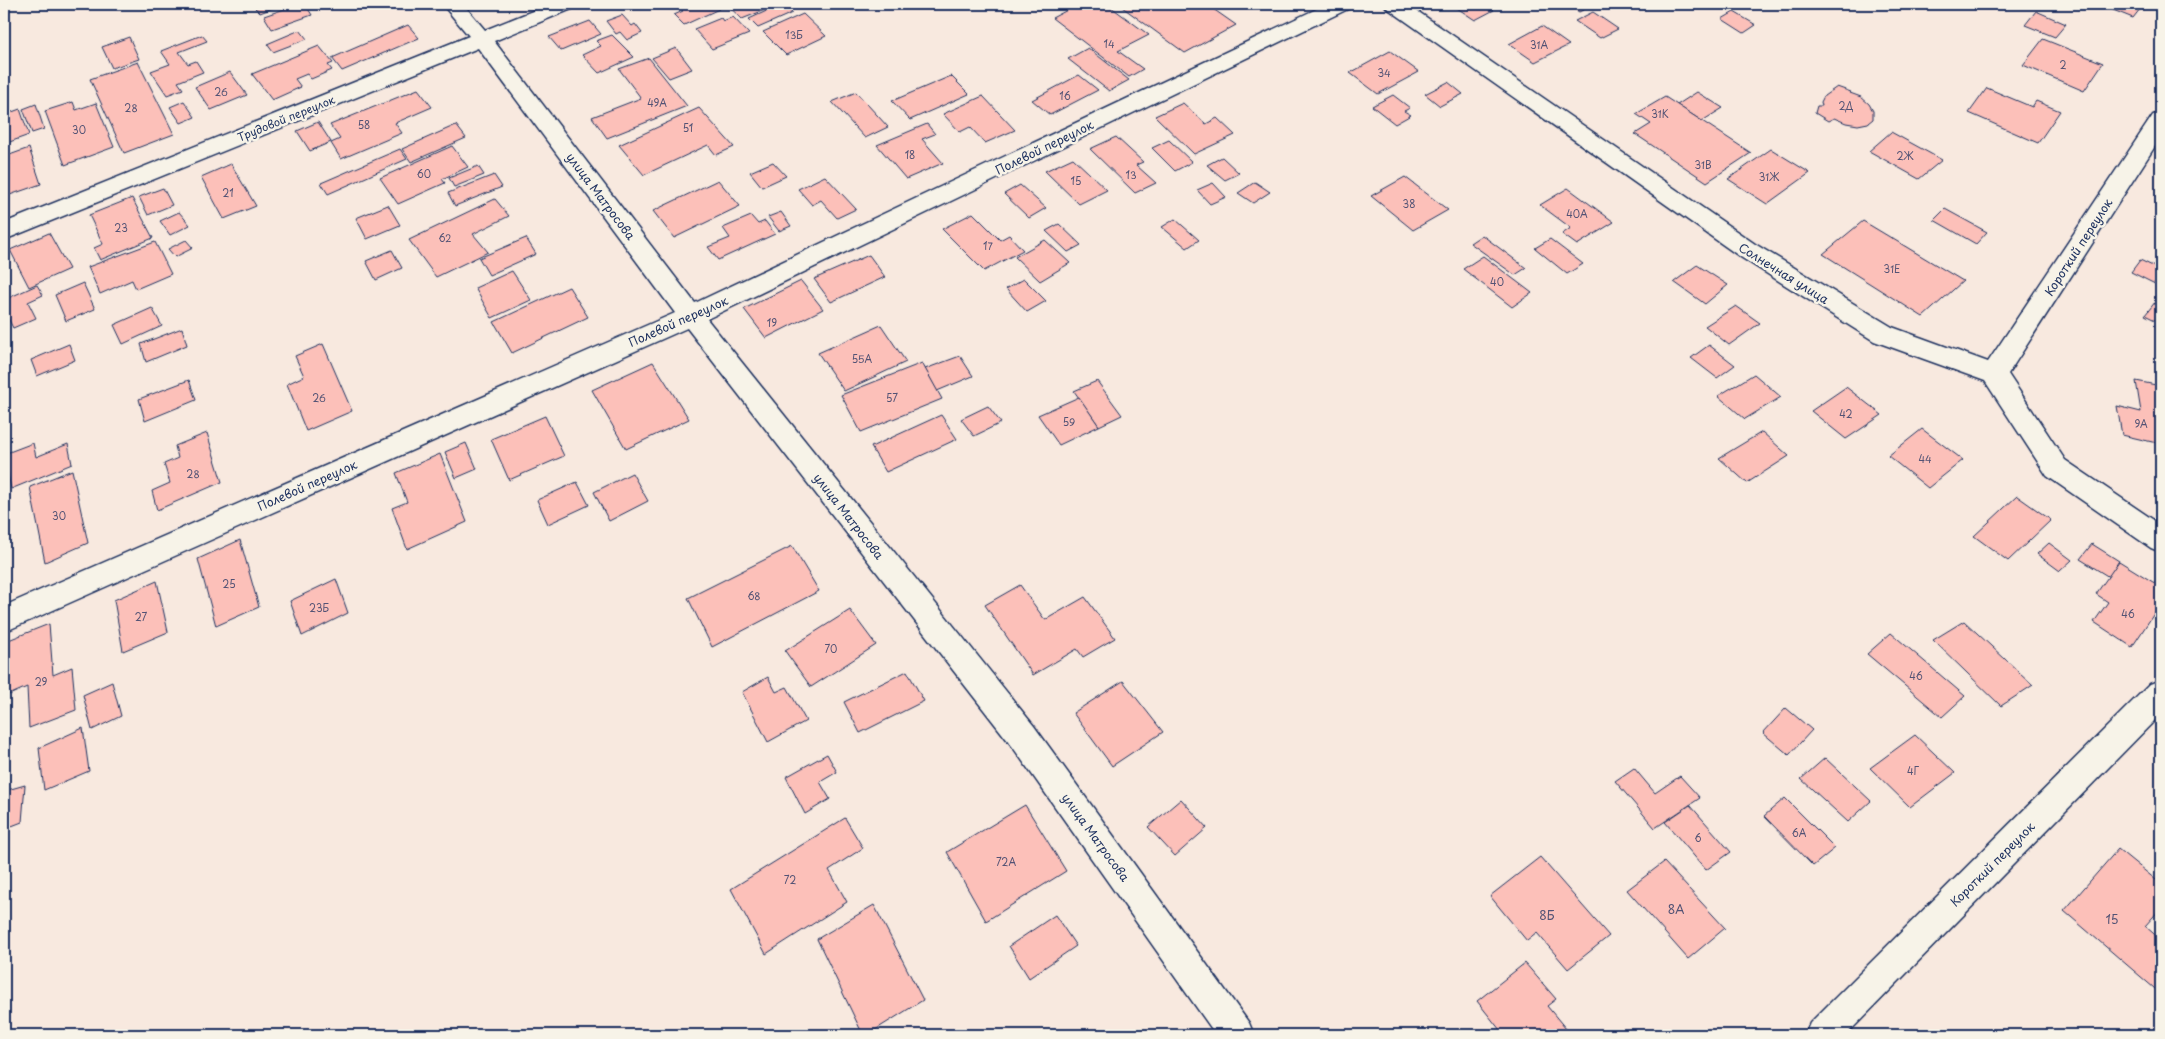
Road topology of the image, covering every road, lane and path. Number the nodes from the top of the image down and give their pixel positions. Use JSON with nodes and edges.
{"nodes":[{"id":1,"x":452,"y":4,"type":"edge"},
{"id":2,"x":567,"y":4,"type":"edge"},
{"id":3,"x":1343,"y":4,"type":"edge"},
{"id":4,"x":1394,"y":4,"type":"edge"},
{"id":5,"x":482,"y":39,"type":"junction"},
{"id":6,"x":2161,"y":120,"type":"edge"},
{"id":7,"x":4,"y":232,"type":"edge"},
{"id":8,"x":692,"y":316,"type":"junction"},
{"id":9,"x":1994,"y":374,"type":"junction"},
{"id":10,"x":2161,"y":540,"type":"edge"},
{"id":11,"x":4,"y":619,"type":"edge"},
{"id":12,"x":2161,"y":694,"type":"edge"},
{"id":13,"x":1237,"y":1035,"type":"edge"},
{"id":14,"x":1822,"y":1035,"type":"edge"}],
"edges":[{"from":1,"to":5,"type":"street","name":"улица Матросова"},
{"from":2,"to":5,"type":"street","name":"Трудовой переулок"},
{"from":3,"to":8,"type":"street","name":"Полевой переулок"},
{"from":4,"to":9,"type":"street","name":"Солнечная улица"},
{"from":5,"to":7,"type":"street","name":"Трудовой переулок"},
{"from":5,"to":8,"type":"street","name":"улица Матросова"},
{"from":6,"to":9,"type":"street","name":"Короткий переулок"},
{"from":8,"to":11,"type":"street","name":"Полевой переулок"},
{"from":8,"to":13,"type":"street","name":"улица Матросова"},
{"from":9,"to":10,"type":"street"},
{"from":12,"to":14,"type":"street","name":"Короткий переулок"}]}
